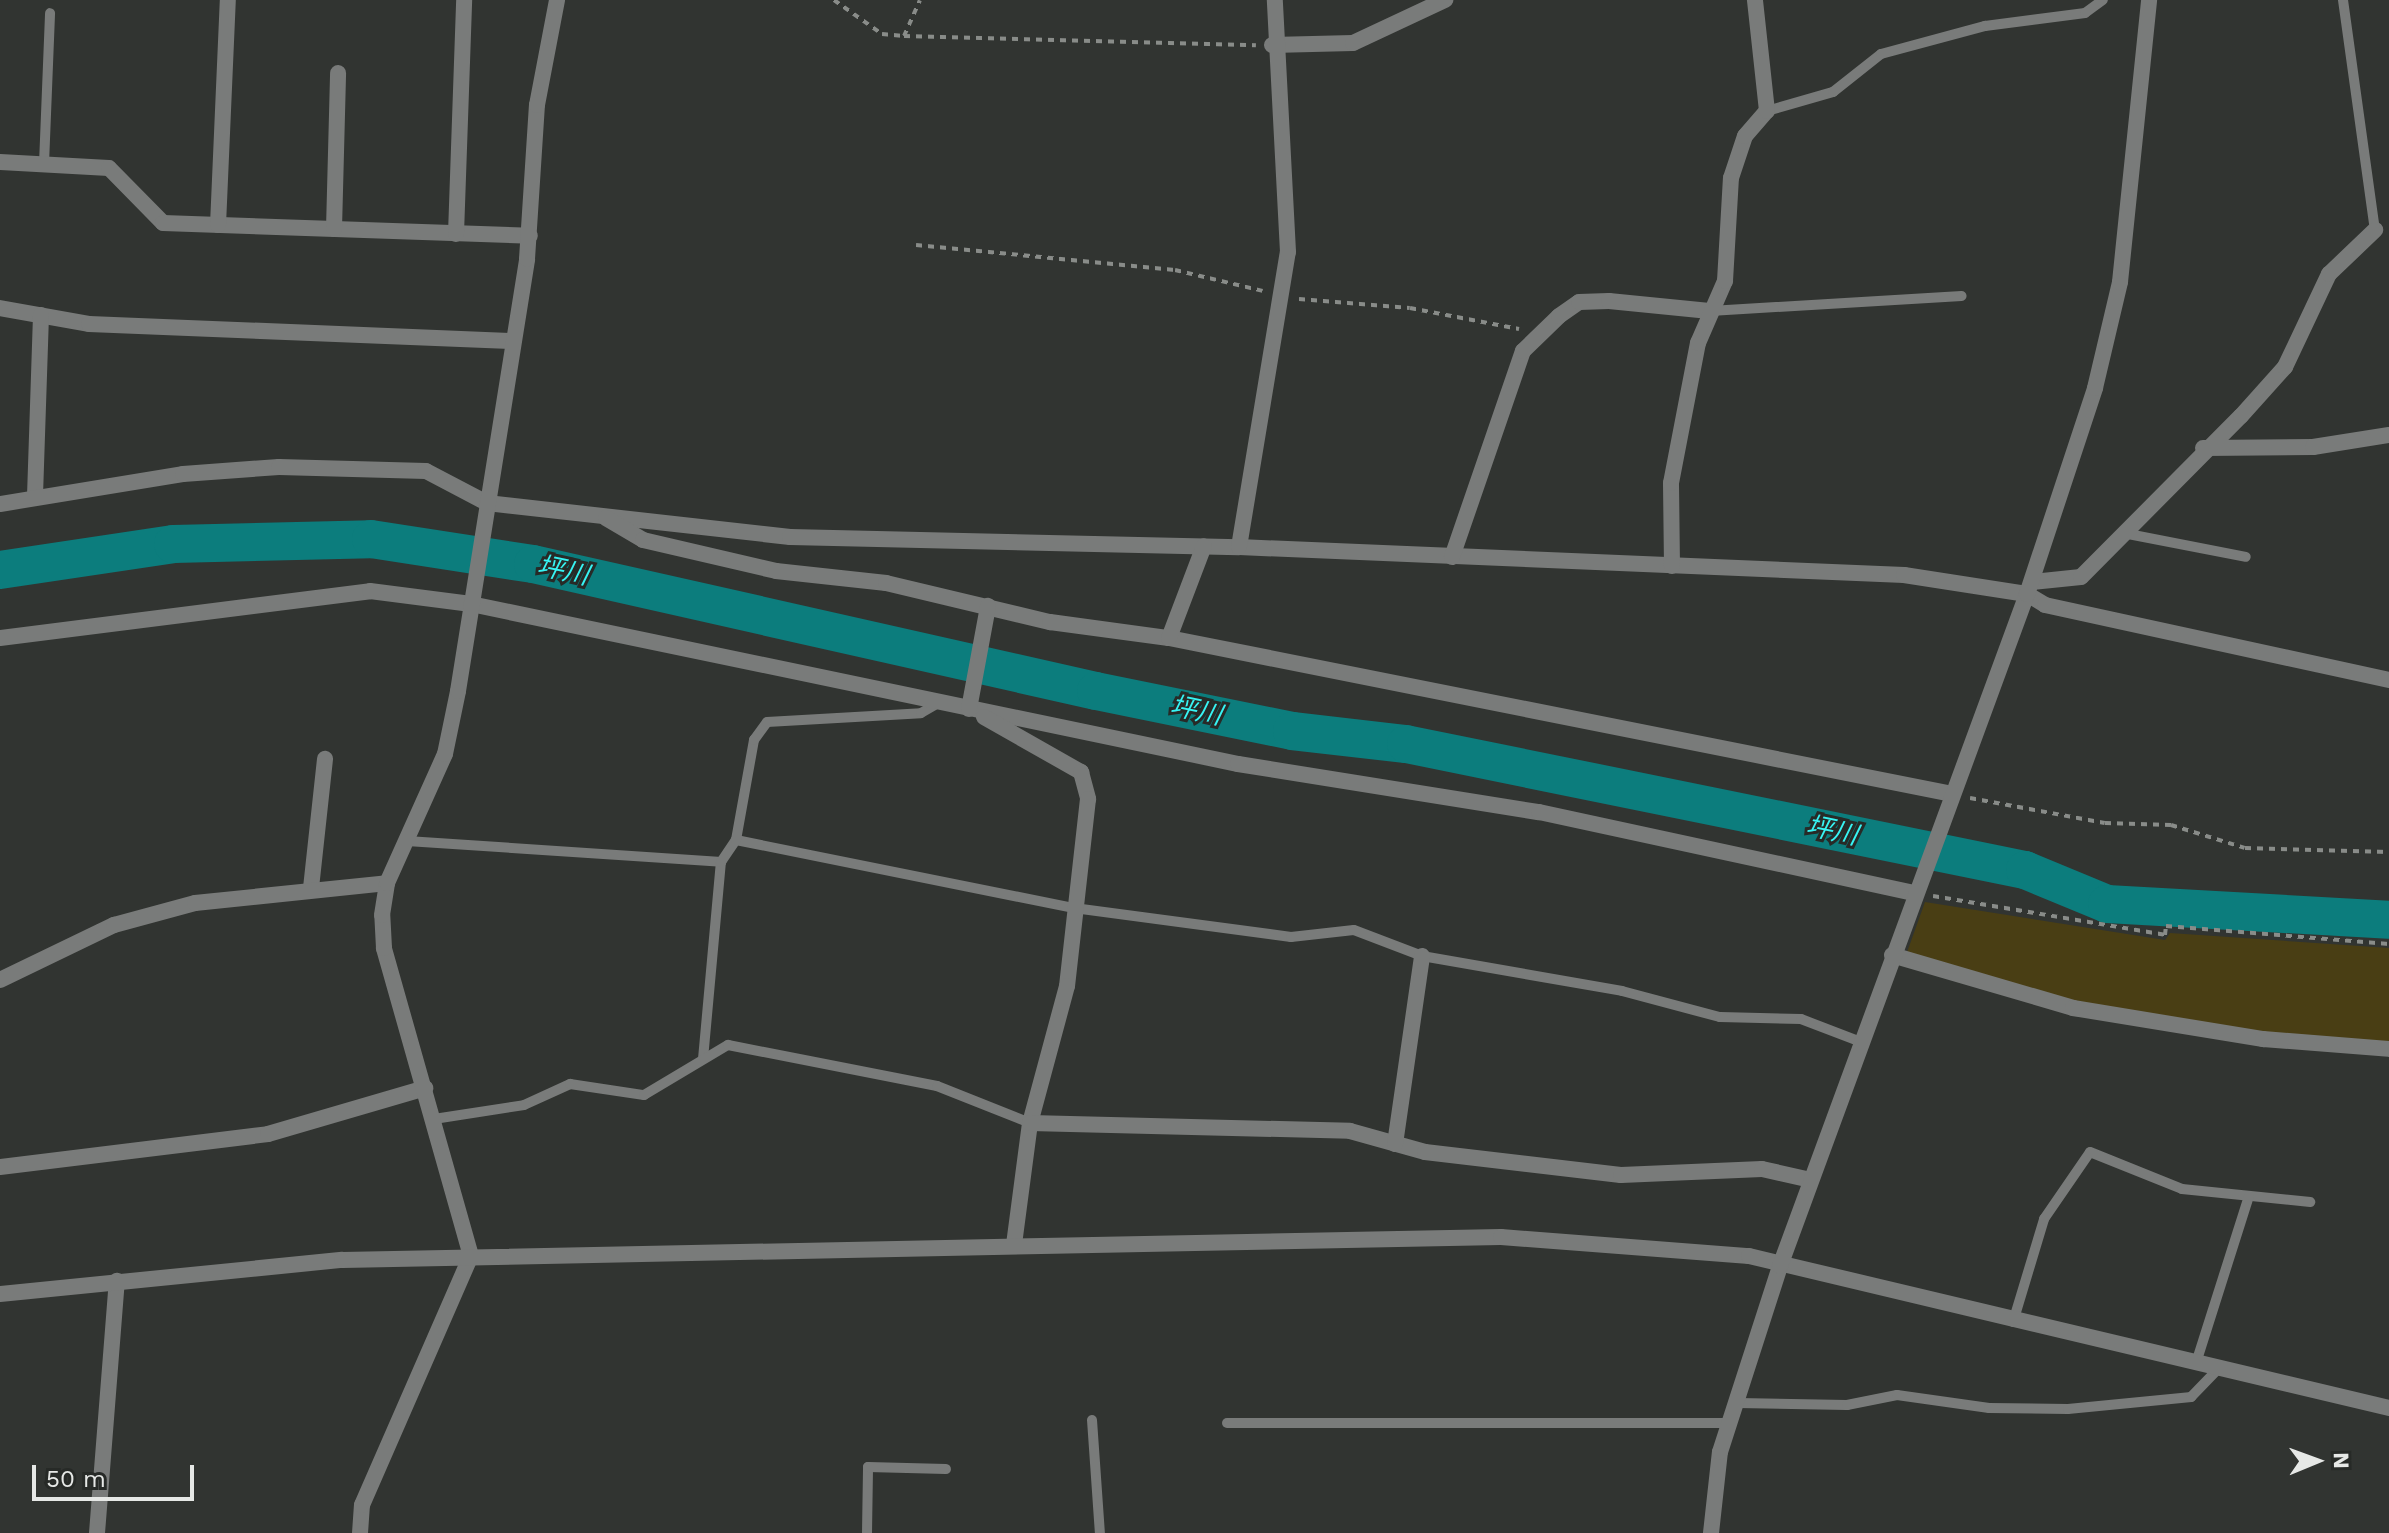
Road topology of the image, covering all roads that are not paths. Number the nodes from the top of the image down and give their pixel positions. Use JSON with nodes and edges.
{"nodes":[{"id":1,"x":228,"y":0,"type":"edge"},
{"id":2,"x":464,"y":0,"type":"edge"},
{"id":3,"x":557,"y":0,"type":"edge"},
{"id":4,"x":1275,"y":0,"type":"edge"},
{"id":5,"x":1445,"y":0,"type":"edge"},
{"id":6,"x":1755,"y":0,"type":"edge"},
{"id":7,"x":2103,"y":0,"type":"edge"},
{"id":8,"x":2149,"y":0,"type":"edge"},
{"id":9,"x":2343,"y":0,"type":"edge"},
{"id":10,"x":50,"y":13,"type":"dead end"},
{"id":11,"x":1272,"y":45,"type":"junction"},
{"id":12,"x":338,"y":73,"type":"dead end"},
{"id":13,"x":1767,"y":111,"type":"junction"},
{"id":14,"x":0,"y":162,"type":"edge"},
{"id":15,"x":44,"y":164,"type":"junction"},
{"id":16,"x":218,"y":225,"type":"junction"},
{"id":17,"x":334,"y":229,"type":"junction"},
{"id":18,"x":2375,"y":230,"type":"joint"},
{"id":19,"x":456,"y":234,"type":"junction"},
{"id":20,"x":530,"y":236,"type":"junction"},
{"id":21,"x":1962,"y":296,"type":"dead end"},
{"id":22,"x":0,"y":308,"type":"edge"},
{"id":23,"x":1710,"y":311,"type":"junction"},
{"id":24,"x":41,"y":315,"type":"junction"},
{"id":25,"x":511,"y":341,"type":"junction"},
{"id":26,"x":2389,"y":435,"type":"edge"},
{"id":27,"x":2203,"y":448,"type":"junction"},
{"id":28,"x":35,"y":496,"type":"junction"},
{"id":29,"x":487,"y":503,"type":"junction"},
{"id":30,"x":0,"y":504,"type":"edge"},
{"id":31,"x":602,"y":515,"type":"junction"},
{"id":32,"x":2123,"y":533,"type":"junction"},
{"id":33,"x":1204,"y":546,"type":"junction"},
{"id":34,"x":1239,"y":547,"type":"junction"},
{"id":35,"x":1452,"y":557,"type":"junction"},
{"id":36,"x":2246,"y":557,"type":"dead end"},
{"id":37,"x":1672,"y":566,"type":"junction"},
{"id":38,"x":2030,"y":588,"type":"junction"},
{"id":39,"x":472,"y":597,"type":"junction"},
{"id":40,"x":986,"y":614,"type":"junction"},
{"id":41,"x":0,"y":638,"type":"edge"},
{"id":42,"x":1169,"y":638,"type":"junction"},
{"id":43,"x":2389,"y":680,"type":"edge"},
{"id":44,"x":970,"y":702,"type":"junction"},
{"id":45,"x":938,"y":703,"type":"junction"},
{"id":46,"x":325,"y":759,"type":"dead end"},
{"id":47,"x":1950,"y":799,"type":"junction"},
{"id":48,"x":736,"y":840,"type":"junction"},
{"id":49,"x":407,"y":841,"type":"junction"},
{"id":50,"x":721,"y":862,"type":"junction"},
{"id":51,"x":387,"y":883,"type":"junction"},
{"id":52,"x":1917,"y":886,"type":"junction"},
{"id":53,"x":311,"y":888,"type":"junction"},
{"id":54,"x":1074,"y":908,"type":"junction"},
{"id":55,"x":1892,"y":955,"type":"junction"},
{"id":56,"x":1422,"y":956,"type":"junction"},
{"id":57,"x":0,"y":980,"type":"edge"},
{"id":58,"x":1861,"y":1042,"type":"junction"},
{"id":59,"x":2389,"y":1049,"type":"edge"},
{"id":60,"x":703,"y":1059,"type":"junction"},
{"id":61,"x":425,"y":1088,"type":"junction"},
{"id":62,"x":434,"y":1119,"type":"junction"},
{"id":63,"x":1030,"y":1123,"type":"junction"},
{"id":64,"x":1395,"y":1144,"type":"junction"},
{"id":65,"x":0,"y":1167,"type":"edge"},
{"id":66,"x":1811,"y":1180,"type":"junction"},
{"id":67,"x":2249,"y":1196,"type":"junction"},
{"id":68,"x":2310,"y":1202,"type":"dead end"},
{"id":69,"x":1014,"y":1244,"type":"junction"},
{"id":70,"x":471,"y":1256,"type":"junction"},
{"id":71,"x":1780,"y":1266,"type":"junction"},
{"id":72,"x":117,"y":1281,"type":"junction"},
{"id":73,"x":0,"y":1294,"type":"edge"},
{"id":74,"x":2013,"y":1322,"type":"junction"},
{"id":75,"x":2196,"y":1363,"type":"junction"},
{"id":76,"x":2218,"y":1369,"type":"junction"},
{"id":77,"x":1738,"y":1403,"type":"junction"},
{"id":78,"x":2389,"y":1408,"type":"edge"},
{"id":79,"x":1092,"y":1420,"type":"dead end"},
{"id":80,"x":1227,"y":1423,"type":"dead end"},
{"id":81,"x":1728,"y":1423,"type":"junction"},
{"id":82,"x":946,"y":1469,"type":"dead end"},
{"id":83,"x":97,"y":1533,"type":"edge"},
{"id":84,"x":360,"y":1533,"type":"edge"},
{"id":85,"x":867,"y":1533,"type":"edge"},
{"id":86,"x":1100,"y":1533,"type":"edge"},
{"id":87,"x":1711,"y":1533,"type":"edge"}],
"edges":[{"from":1,"to":16,"type":"street"},
{"from":2,"to":19,"type":"street"},
{"from":3,"to":20,"type":"street"},
{"from":4,"to":11,"type":"street"},
{"from":5,"to":11,"type":"street"},
{"from":6,"to":13,"type":"street"},
{"from":7,"to":13,"type":"lane"},
{"from":8,"to":38,"type":"street"},
{"from":9,"to":18,"type":"lane"},
{"from":10,"to":15,"type":"lane"},
{"from":11,"to":34,"type":"street"},
{"from":12,"to":17,"type":"street"},
{"from":13,"to":23,"type":"street"},
{"from":14,"to":15,"type":"street"},
{"from":15,"to":16,"type":"street"},
{"from":16,"to":17,"type":"street"},
{"from":17,"to":19,"type":"street"},
{"from":18,"to":27,"type":"street"},
{"from":19,"to":20,"type":"street"},
{"from":20,"to":25,"type":"street"},
{"from":21,"to":23,"type":"lane"},
{"from":22,"to":24,"type":"street"},
{"from":23,"to":35,"type":"street"},
{"from":23,"to":37,"type":"street"},
{"from":24,"to":25,"type":"street"},
{"from":24,"to":28,"type":"street"},
{"from":25,"to":29,"type":"street"},
{"from":26,"to":27,"type":"street"},
{"from":27,"to":32,"type":"street"},
{"from":28,"to":29,"type":"street"},
{"from":28,"to":30,"type":"street"},
{"from":29,"to":31,"type":"street"},
{"from":29,"to":39,"type":"street"},
{"from":31,"to":33,"type":"street"},
{"from":31,"to":40,"type":"street"},
{"from":32,"to":36,"type":"lane"},
{"from":32,"to":38,"type":"street"},
{"from":33,"to":34,"type":"street"},
{"from":33,"to":42,"type":"street"},
{"from":34,"to":35,"type":"street"},
{"from":35,"to":37,"type":"street"},
{"from":37,"to":38,"type":"street"},
{"from":38,"to":43,"type":"street"},
{"from":38,"to":47,"type":"street"},
{"from":39,"to":41,"type":"street"},
{"from":39,"to":45,"type":"street"},
{"from":39,"to":49,"type":"street"},
{"from":40,"to":42,"type":"street"},
{"from":40,"to":44,"type":"street"},
{"from":42,"to":47,"type":"street"},
{"from":44,"to":45,"type":"street"},
{"from":44,"to":52,"type":"street"},
{"from":44,"to":54,"type":"street"},
{"from":45,"to":48,"type":"lane"},
{"from":46,"to":53,"type":"street"},
{"from":47,"to":52,"type":"street"},
{"from":48,"to":50,"type":"lane"},
{"from":48,"to":54,"type":"lane"},
{"from":49,"to":50,"type":"lane"},
{"from":49,"to":51,"type":"street"},
{"from":50,"to":60,"type":"lane"},
{"from":51,"to":53,"type":"street"},
{"from":51,"to":61,"type":"street"},
{"from":52,"to":55,"type":"street"},
{"from":53,"to":57,"type":"street"},
{"from":54,"to":56,"type":"lane"},
{"from":54,"to":63,"type":"street"},
{"from":55,"to":58,"type":"street"},
{"from":55,"to":59,"type":"street"},
{"from":56,"to":58,"type":"lane"},
{"from":56,"to":64,"type":"street"},
{"from":58,"to":66,"type":"street"},
{"from":60,"to":62,"type":"lane"},
{"from":60,"to":63,"type":"lane"},
{"from":61,"to":62,"type":"street"},
{"from":61,"to":65,"type":"street"},
{"from":62,"to":70,"type":"street"},
{"from":63,"to":64,"type":"street"},
{"from":63,"to":69,"type":"street"},
{"from":64,"to":66,"type":"street"},
{"from":66,"to":71,"type":"street"},
{"from":67,"to":68,"type":"lane"},
{"from":67,"to":74,"type":"lane"},
{"from":67,"to":75,"type":"lane"},
{"from":69,"to":70,"type":"street"},
{"from":69,"to":71,"type":"street"},
{"from":70,"to":72,"type":"street"},
{"from":70,"to":84,"type":"street"},
{"from":71,"to":74,"type":"street"},
{"from":71,"to":77,"type":"street"},
{"from":72,"to":73,"type":"street"},
{"from":72,"to":83,"type":"street"},
{"from":74,"to":75,"type":"street"},
{"from":75,"to":76,"type":"street"},
{"from":76,"to":77,"type":"lane"},
{"from":76,"to":78,"type":"street"},
{"from":77,"to":81,"type":"street"},
{"from":79,"to":86,"type":"lane"},
{"from":80,"to":81,"type":"lane"},
{"from":81,"to":87,"type":"street"},
{"from":82,"to":85,"type":"lane"}]}
